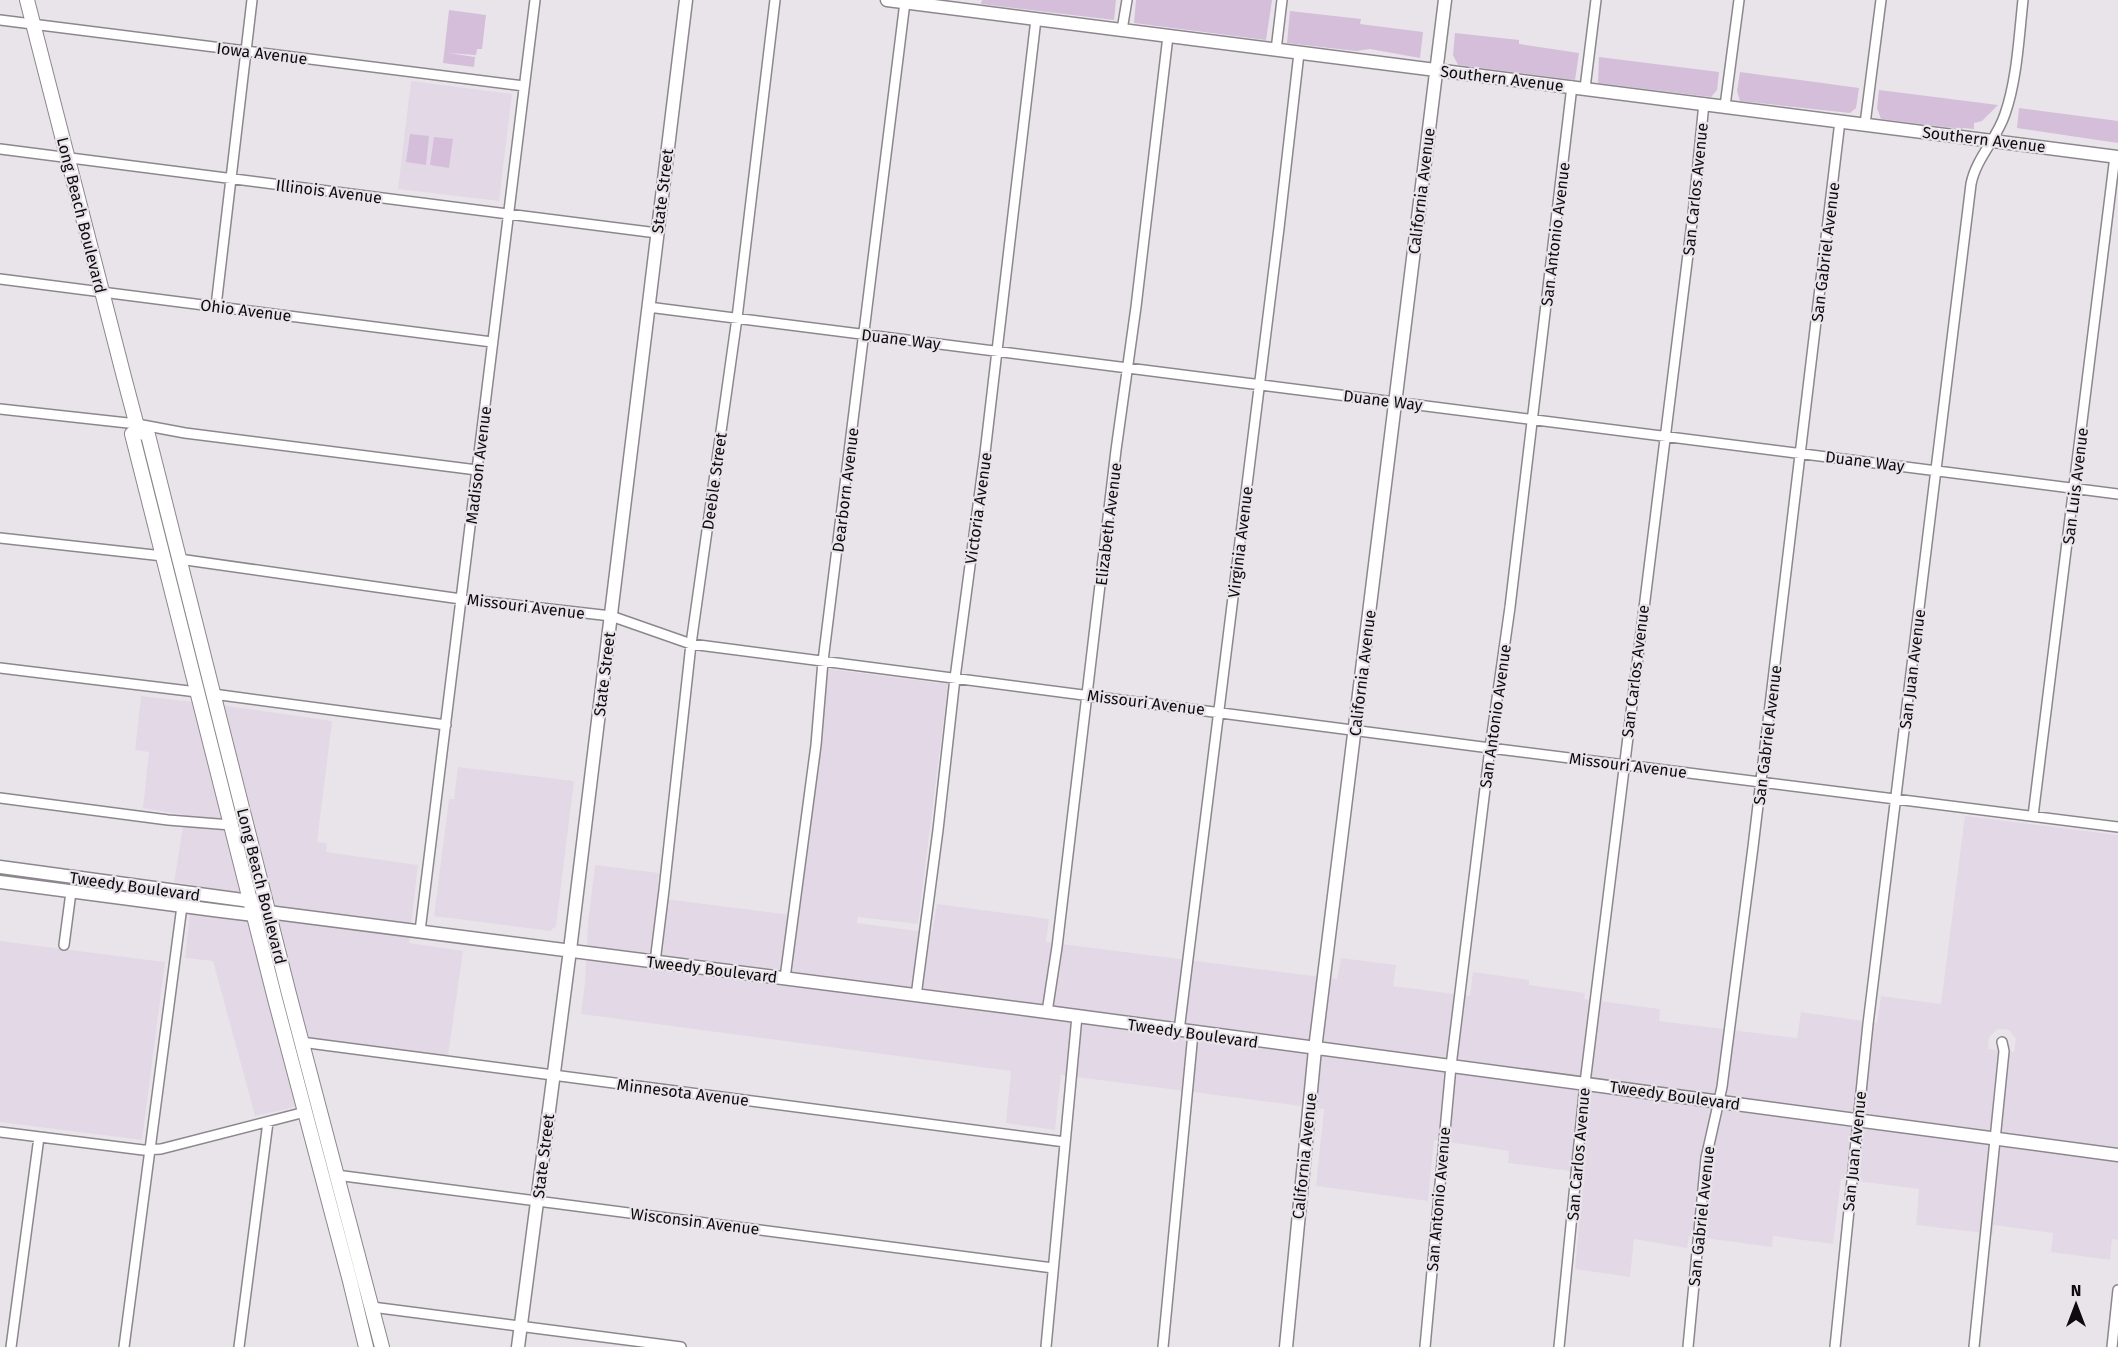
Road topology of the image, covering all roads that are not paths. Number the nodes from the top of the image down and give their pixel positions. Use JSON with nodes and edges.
{"nodes":[{"id":1,"x":27,"y":0,"type":"edge"},
{"id":2,"x":252,"y":0,"type":"edge"},
{"id":3,"x":535,"y":0,"type":"edge"},
{"id":4,"x":686,"y":0,"type":"edge"},
{"id":5,"x":775,"y":0,"type":"edge"},
{"id":6,"x":887,"y":0,"type":"edge"},
{"id":7,"x":1126,"y":0,"type":"edge"},
{"id":8,"x":1282,"y":0,"type":"edge"},
{"id":9,"x":1444,"y":0,"type":"edge"},
{"id":10,"x":1596,"y":0,"type":"edge"},
{"id":11,"x":1739,"y":0,"type":"edge"},
{"id":12,"x":1881,"y":0,"type":"edge"},
{"id":13,"x":2023,"y":0,"type":"edge"},
{"id":14,"x":905,"y":2,"type":"junction"},
{"id":15,"x":970,"y":6,"type":"edge"},
{"id":16,"x":1035,"y":19,"type":"junction"},
{"id":17,"x":0,"y":20,"type":"edge"},
{"id":18,"x":33,"y":24,"type":"junction"},
{"id":19,"x":1122,"y":30,"type":"junction"},
{"id":20,"x":1168,"y":36,"type":"junction"},
{"id":21,"x":1276,"y":50,"type":"junction"},
{"id":22,"x":246,"y":51,"type":"junction"},
{"id":23,"x":1299,"y":53,"type":"junction"},
{"id":24,"x":1436,"y":70,"type":"junction"},
{"id":25,"x":524,"y":86,"type":"junction"},
{"id":26,"x":1579,"y":87,"type":"junction"},
{"id":27,"x":1704,"y":103,"type":"junction"},
{"id":28,"x":1725,"y":106,"type":"junction"},
{"id":29,"x":1840,"y":121,"type":"junction"},
{"id":30,"x":1865,"y":124,"type":"junction"},
{"id":31,"x":1993,"y":140,"type":"junction"},
{"id":32,"x":0,"y":149,"type":"edge"},
{"id":33,"x":2117,"y":157,"type":"edge"},
{"id":34,"x":67,"y":158,"type":"junction"},
{"id":35,"x":231,"y":179,"type":"junction"},
{"id":36,"x":509,"y":214,"type":"junction"},
{"id":37,"x":657,"y":233,"type":"junction"},
{"id":38,"x":0,"y":279,"type":"edge"},
{"id":39,"x":102,"y":292,"type":"junction"},
{"id":40,"x":216,"y":306,"type":"junction"},
{"id":41,"x":648,"y":307,"type":"junction"},
{"id":42,"x":736,"y":318,"type":"junction"},
{"id":43,"x":864,"y":335,"type":"junction"},
{"id":44,"x":492,"y":342,"type":"junction"},
{"id":45,"x":998,"y":351,"type":"junction"},
{"id":46,"x":1126,"y":368,"type":"junction"},
{"id":47,"x":1259,"y":385,"type":"junction"},
{"id":48,"x":1395,"y":402,"type":"junction"},
{"id":49,"x":0,"y":409,"type":"edge"},
{"id":50,"x":1533,"y":419,"type":"junction"},
{"id":51,"x":138,"y":427,"type":"junction"},
{"id":52,"x":1665,"y":436,"type":"junction"},
{"id":53,"x":1801,"y":453,"type":"junction"},
{"id":54,"x":477,"y":470,"type":"junction"},
{"id":55,"x":1936,"y":470,"type":"junction"},
{"id":56,"x":2074,"y":488,"type":"junction"},
{"id":57,"x":2118,"y":494,"type":"edge"},
{"id":58,"x":0,"y":538,"type":"edge"},
{"id":59,"x":163,"y":556,"type":"junction"},
{"id":60,"x":179,"y":560,"type":"junction"},
{"id":61,"x":461,"y":598,"type":"junction"},
{"id":62,"x":611,"y":616,"type":"junction"},
{"id":63,"x":692,"y":644,"type":"junction"},
{"id":64,"x":823,"y":661,"type":"junction"},
{"id":65,"x":0,"y":668,"type":"edge"},
{"id":66,"x":955,"y":678,"type":"junction"},
{"id":67,"x":197,"y":692,"type":"junction"},
{"id":68,"x":213,"y":694,"type":"junction"},
{"id":69,"x":1088,"y":695,"type":"junction"},
{"id":70,"x":1219,"y":712,"type":"junction"},
{"id":71,"x":446,"y":725,"type":"junction"},
{"id":72,"x":1355,"y":729,"type":"junction"},
{"id":73,"x":1490,"y":748,"type":"junction"},
{"id":74,"x":1624,"y":764,"type":"junction"},
{"id":75,"x":1761,"y":781,"type":"junction"},
{"id":76,"x":0,"y":798,"type":"edge"},
{"id":77,"x":1896,"y":799,"type":"junction"},
{"id":78,"x":2033,"y":816,"type":"junction"},
{"id":79,"x":231,"y":825,"type":"junction"},
{"id":80,"x":2118,"y":827,"type":"edge"},
{"id":81,"x":0,"y":867,"type":"edge"},
{"id":82,"x":0,"y":882,"type":"edge"},
{"id":83,"x":71,"y":892,"type":"junction"},
{"id":84,"x":182,"y":906,"type":"junction"},
{"id":85,"x":252,"y":908,"type":"junction"},
{"id":86,"x":268,"y":912,"type":"junction"},
{"id":87,"x":420,"y":931,"type":"junction"},
{"id":88,"x":64,"y":945,"type":"dead end"},
{"id":89,"x":570,"y":950,"type":"junction"},
{"id":90,"x":655,"y":962,"type":"junction"},
{"id":91,"x":785,"y":978,"type":"junction"},
{"id":92,"x":916,"y":996,"type":"junction"},
{"id":93,"x":1047,"y":1012,"type":"junction"},
{"id":94,"x":1077,"y":1016,"type":"junction"},
{"id":95,"x":1179,"y":1031,"type":"junction"},
{"id":96,"x":1193,"y":1033,"type":"junction"},
{"id":97,"x":301,"y":1042,"type":"junction"},
{"id":98,"x":2002,"y":1042,"type":"dead end"},
{"id":99,"x":1315,"y":1049,"type":"junction"},
{"id":100,"x":1451,"y":1066,"type":"junction"},
{"id":101,"x":554,"y":1075,"type":"junction"},
{"id":102,"x":1585,"y":1083,"type":"junction"},
{"id":103,"x":1718,"y":1101,"type":"junction"},
{"id":104,"x":305,"y":1112,"type":"junction"},
{"id":105,"x":1857,"y":1120,"type":"junction"},
{"id":106,"x":268,"y":1122,"type":"junction"},
{"id":107,"x":0,"y":1132,"type":"edge"},
{"id":108,"x":311,"y":1133,"type":"junction"},
{"id":109,"x":39,"y":1137,"type":"junction"},
{"id":110,"x":1994,"y":1138,"type":"junction"},
{"id":111,"x":1065,"y":1142,"type":"junction"},
{"id":112,"x":150,"y":1150,"type":"junction"},
{"id":113,"x":2118,"y":1155,"type":"edge"},
{"id":114,"x":336,"y":1174,"type":"junction"},
{"id":115,"x":537,"y":1201,"type":"junction"},
{"id":116,"x":1053,"y":1268,"type":"junction"},
{"id":117,"x":2118,"y":1290,"type":"edge"},
{"id":118,"x":372,"y":1307,"type":"junction"},
{"id":119,"x":521,"y":1326,"type":"junction"},
{"id":120,"x":11,"y":1347,"type":"edge"},
{"id":121,"x":124,"y":1347,"type":"edge"},
{"id":122,"x":239,"y":1347,"type":"edge"},
{"id":123,"x":366,"y":1347,"type":"edge"},
{"id":124,"x":382,"y":1347,"type":"edge"},
{"id":125,"x":518,"y":1347,"type":"edge"},
{"id":126,"x":681,"y":1347,"type":"edge"},
{"id":127,"x":1046,"y":1347,"type":"edge"},
{"id":128,"x":1163,"y":1347,"type":"edge"},
{"id":129,"x":1286,"y":1347,"type":"edge"},
{"id":130,"x":1425,"y":1347,"type":"edge"},
{"id":131,"x":1559,"y":1347,"type":"edge"},
{"id":132,"x":1688,"y":1347,"type":"edge"},
{"id":133,"x":1835,"y":1347,"type":"edge"},
{"id":134,"x":1974,"y":1347,"type":"edge"},
{"id":135,"x":2112,"y":1347,"type":"edge"}],
"edges":[{"from":1,"to":18,"type":"main road","name":"Long Beach Boulevard"},
{"from":2,"to":22,"type":"street"},
{"from":3,"to":25,"type":"street","name":"Madison Avenue"},
{"from":4,"to":37,"type":"main road","name":"State Street"},
{"from":5,"to":42,"type":"street","name":"Deeble Street"},
{"from":6,"to":14,"type":"main road","name":"Southern Avenue"},
{"from":7,"to":19,"type":"street"},
{"from":8,"to":21,"type":"street"},
{"from":9,"to":24,"type":"main road","name":"California Avenue"},
{"from":10,"to":26,"type":"street","name":"San Antonio Avenue"},
{"from":11,"to":28,"type":"street","name":"San Carlos Avenue"},
{"from":12,"to":30,"type":"street"},
{"from":13,"to":31,"type":"street","name":"San Juan Avenue"},
{"from":14,"to":15,"type":"main road","name":"Southern Avenue"},
{"from":14,"to":43,"type":"street","name":"Dearborn Avenue"},
{"from":15,"to":16,"type":"main road","name":"Southern Avenue"},
{"from":16,"to":19,"type":"main road","name":"Southern Avenue"},
{"from":16,"to":45,"type":"street","name":"Victoria Avenue"},
{"from":17,"to":18,"type":"street","name":"Iowa Avenue"},
{"from":18,"to":22,"type":"street","name":"Iowa Avenue"},
{"from":18,"to":34,"type":"main road","name":"Long Beach Boulevard"},
{"from":19,"to":20,"type":"main road","name":"Southern Avenue"},
{"from":20,"to":21,"type":"main road","name":"Southern Avenue"},
{"from":20,"to":46,"type":"street","name":"Elizabeth Avenue"},
{"from":21,"to":23,"type":"main road","name":"Southern Avenue"},
{"from":22,"to":25,"type":"street","name":"Iowa Avenue"},
{"from":22,"to":35,"type":"street"},
{"from":23,"to":24,"type":"main road","name":"Southern Avenue"},
{"from":23,"to":47,"type":"street","name":"Virginia Avenue"},
{"from":24,"to":26,"type":"main road","name":"Southern Avenue"},
{"from":24,"to":48,"type":"main road","name":"California Avenue"},
{"from":25,"to":36,"type":"street","name":"Madison Avenue"},
{"from":26,"to":27,"type":"main road","name":"Southern Avenue"},
{"from":26,"to":50,"type":"street","name":"San Antonio Avenue"},
{"from":27,"to":28,"type":"main road","name":"Southern Avenue"},
{"from":27,"to":52,"type":"street","name":"San Carlos Avenue"},
{"from":28,"to":29,"type":"main road","name":"Southern Avenue"},
{"from":29,"to":30,"type":"main road","name":"Southern Avenue"},
{"from":29,"to":53,"type":"street","name":"San Gabriel Avenue"},
{"from":30,"to":31,"type":"main road","name":"Southern Avenue"},
{"from":31,"to":33,"type":"main road","name":"Southern Avenue"},
{"from":31,"to":55,"type":"street","name":"San Juan Avenue"},
{"from":32,"to":34,"type":"street","name":"Illinois Avenue"},
{"from":33,"to":56,"type":"street","name":"San Luis Avenue"},
{"from":34,"to":35,"type":"street","name":"Illinois Avenue"},
{"from":34,"to":39,"type":"main road","name":"Long Beach Boulevard"},
{"from":35,"to":36,"type":"street","name":"Illinois Avenue"},
{"from":35,"to":40,"type":"street"},
{"from":36,"to":37,"type":"street","name":"Illinois Avenue"},
{"from":36,"to":44,"type":"street","name":"Madison Avenue"},
{"from":37,"to":41,"type":"main road","name":"State Street"},
{"from":38,"to":39,"type":"street","name":"Ohio Avenue"},
{"from":39,"to":40,"type":"street","name":"Ohio Avenue"},
{"from":39,"to":51,"type":"main road","name":"Long Beach Boulevard"},
{"from":40,"to":44,"type":"street","name":"Ohio Avenue"},
{"from":41,"to":42,"type":"street","name":"Duane Way"},
{"from":41,"to":62,"type":"main road","name":"State Street"},
{"from":42,"to":43,"type":"street","name":"Duane Way"},
{"from":42,"to":63,"type":"street","name":"Deeble Street"},
{"from":43,"to":45,"type":"street","name":"Duane Way"},
{"from":43,"to":64,"type":"street","name":"Dearborn Avenue"},
{"from":44,"to":54,"type":"street","name":"Madison Avenue"},
{"from":45,"to":46,"type":"street","name":"Duane Way"},
{"from":45,"to":66,"type":"street","name":"Victoria Avenue"},
{"from":46,"to":47,"type":"street","name":"Duane Way"},
{"from":46,"to":69,"type":"street","name":"Elizabeth Avenue"},
{"from":47,"to":48,"type":"street","name":"Duane Way"},
{"from":47,"to":70,"type":"street","name":"Virginia Avenue"},
{"from":48,"to":50,"type":"street","name":"Duane Way"},
{"from":48,"to":72,"type":"main road","name":"California Avenue"},
{"from":49,"to":51,"type":"street"},
{"from":50,"to":52,"type":"street","name":"Duane Way"},
{"from":50,"to":73,"type":"street","name":"San Antonio Avenue"},
{"from":51,"to":54,"type":"street"},
{"from":51,"to":59,"type":"main road","name":"Long Beach Boulevard"},
{"from":51,"to":60,"type":"main road","name":"Long Beach Boulevard"},
{"from":52,"to":53,"type":"street","name":"Duane Way"},
{"from":52,"to":74,"type":"street","name":"San Carlos Avenue"},
{"from":53,"to":55,"type":"street","name":"Duane Way"},
{"from":53,"to":75,"type":"street","name":"San Gabriel Avenue"},
{"from":54,"to":61,"type":"street","name":"Madison Avenue"},
{"from":55,"to":56,"type":"street","name":"Duane Way"},
{"from":55,"to":77,"type":"street","name":"San Juan Avenue"},
{"from":56,"to":57,"type":"street","name":"Duane Way"},
{"from":56,"to":78,"type":"street","name":"San Luis Avenue"},
{"from":58,"to":59,"type":"street"},
{"from":59,"to":67,"type":"main road","name":"Long Beach Boulevard"},
{"from":60,"to":61,"type":"street","name":"Missouri Avenue"},
{"from":60,"to":68,"type":"main road","name":"Long Beach Boulevard"},
{"from":61,"to":62,"type":"street","name":"Missouri Avenue"},
{"from":61,"to":71,"type":"street","name":"Madison Avenue"},
{"from":62,"to":63,"type":"street","name":"Missouri Avenue"},
{"from":62,"to":89,"type":"main road","name":"State Street"},
{"from":63,"to":64,"type":"street","name":"Missouri Avenue"},
{"from":63,"to":90,"type":"street","name":"Deeble Street"},
{"from":64,"to":66,"type":"street","name":"Missouri Avenue"},
{"from":64,"to":91,"type":"street","name":"Dearborn Avenue"},
{"from":65,"to":67,"type":"street"},
{"from":66,"to":69,"type":"street","name":"Missouri Avenue"},
{"from":66,"to":92,"type":"street","name":"Victoria Avenue"},
{"from":67,"to":79,"type":"main road","name":"Long Beach Boulevard"},
{"from":68,"to":71,"type":"street"},
{"from":68,"to":86,"type":"main road","name":"Long Beach Boulevard"},
{"from":69,"to":70,"type":"street","name":"Missouri Avenue"},
{"from":69,"to":93,"type":"street","name":"Elizabeth Avenue"},
{"from":70,"to":72,"type":"street","name":"Missouri Avenue"},
{"from":70,"to":95,"type":"street","name":"Virginia Avenue"},
{"from":71,"to":87,"type":"street","name":"Madison Avenue"},
{"from":72,"to":73,"type":"street","name":"Missouri Avenue"},
{"from":72,"to":99,"type":"main road","name":"California Avenue"},
{"from":73,"to":74,"type":"street","name":"Missouri Avenue"},
{"from":73,"to":100,"type":"street","name":"San Antonio Avenue"},
{"from":74,"to":75,"type":"street","name":"Missouri Avenue"},
{"from":74,"to":102,"type":"street","name":"San Carlos Avenue"},
{"from":75,"to":77,"type":"street","name":"Missouri Avenue"},
{"from":75,"to":103,"type":"street","name":"San Gabriel Avenue"},
{"from":76,"to":79,"type":"street"},
{"from":77,"to":78,"type":"street","name":"Missouri Avenue"},
{"from":77,"to":105,"type":"street","name":"San Juan Avenue"},
{"from":78,"to":80,"type":"street","name":"Missouri Avenue"},
{"from":79,"to":85,"type":"main road","name":"Long Beach Boulevard"},
{"from":81,"to":85,"type":"main road","name":"Tweedy Boulevard"},
{"from":82,"to":83,"type":"main road","name":"Tweedy Boulevard"},
{"from":83,"to":84,"type":"main road","name":"Tweedy Boulevard"},
{"from":83,"to":88,"type":"street"},
{"from":84,"to":85,"type":"main road","name":"Tweedy Boulevard"},
{"from":84,"to":112,"type":"street"},
{"from":85,"to":86,"type":"main road","name":"Tweedy Boulevard"},
{"from":85,"to":104,"type":"main road","name":"Long Beach Boulevard"},
{"from":86,"to":87,"type":"main road","name":"Tweedy Boulevard"},
{"from":86,"to":97,"type":"main road","name":"Long Beach Boulevard"},
{"from":87,"to":89,"type":"main road","name":"Tweedy Boulevard"},
{"from":89,"to":90,"type":"main road","name":"Tweedy Boulevard"},
{"from":89,"to":101,"type":"main road","name":"State Street"},
{"from":90,"to":91,"type":"main road","name":"Tweedy Boulevard"},
{"from":91,"to":92,"type":"main road","name":"Tweedy Boulevard"},
{"from":92,"to":93,"type":"main road","name":"Tweedy Boulevard"},
{"from":93,"to":94,"type":"main road","name":"Tweedy Boulevard"},
{"from":94,"to":95,"type":"main road","name":"Tweedy Boulevard"},
{"from":94,"to":111,"type":"street"},
{"from":95,"to":96,"type":"main road","name":"Tweedy Boulevard"},
{"from":96,"to":99,"type":"main road","name":"Tweedy Boulevard"},
{"from":96,"to":128,"type":"street"},
{"from":97,"to":101,"type":"street","name":"Minnesota Avenue"},
{"from":97,"to":114,"type":"main road","name":"Long Beach Boulevard"},
{"from":98,"to":110,"type":"street"},
{"from":99,"to":100,"type":"main road","name":"Tweedy Boulevard"},
{"from":99,"to":129,"type":"main road","name":"California Avenue"},
{"from":100,"to":102,"type":"main road","name":"Tweedy Boulevard"},
{"from":100,"to":130,"type":"street","name":"San Antonio Avenue"},
{"from":101,"to":111,"type":"street","name":"Minnesota Avenue"},
{"from":101,"to":115,"type":"main road","name":"State Street"},
{"from":102,"to":103,"type":"main road","name":"Tweedy Boulevard"},
{"from":102,"to":131,"type":"street","name":"San Carlos Avenue"},
{"from":103,"to":105,"type":"main road","name":"Tweedy Boulevard"},
{"from":103,"to":132,"type":"street","name":"San Gabriel Avenue"},
{"from":104,"to":106,"type":"street"},
{"from":104,"to":108,"type":"main road","name":"Long Beach Boulevard"},
{"from":105,"to":110,"type":"main road","name":"Tweedy Boulevard"},
{"from":105,"to":133,"type":"street","name":"San Juan Avenue"},
{"from":106,"to":112,"type":"street"},
{"from":106,"to":122,"type":"street"},
{"from":107,"to":109,"type":"street"},
{"from":108,"to":114,"type":"main road"},
{"from":108,"to":123,"type":"main road","name":"Long Beach Boulevard"},
{"from":109,"to":112,"type":"street"},
{"from":109,"to":120,"type":"street"},
{"from":110,"to":113,"type":"main road","name":"Tweedy Boulevard"},
{"from":110,"to":134,"type":"street"},
{"from":111,"to":116,"type":"street"},
{"from":112,"to":121,"type":"street"},
{"from":114,"to":115,"type":"street","name":"Wisconsin Avenue"},
{"from":114,"to":118,"type":"main road","name":"Long Beach Boulevard"},
{"from":115,"to":116,"type":"street","name":"Wisconsin Avenue"},
{"from":115,"to":119,"type":"main road","name":"State Street"},
{"from":116,"to":127,"type":"street"},
{"from":117,"to":135,"type":"street"},
{"from":118,"to":119,"type":"street"},
{"from":118,"to":124,"type":"main road","name":"Long Beach Boulevard"},
{"from":119,"to":125,"type":"main road","name":"State Street"},
{"from":119,"to":126,"type":"street"}]}
